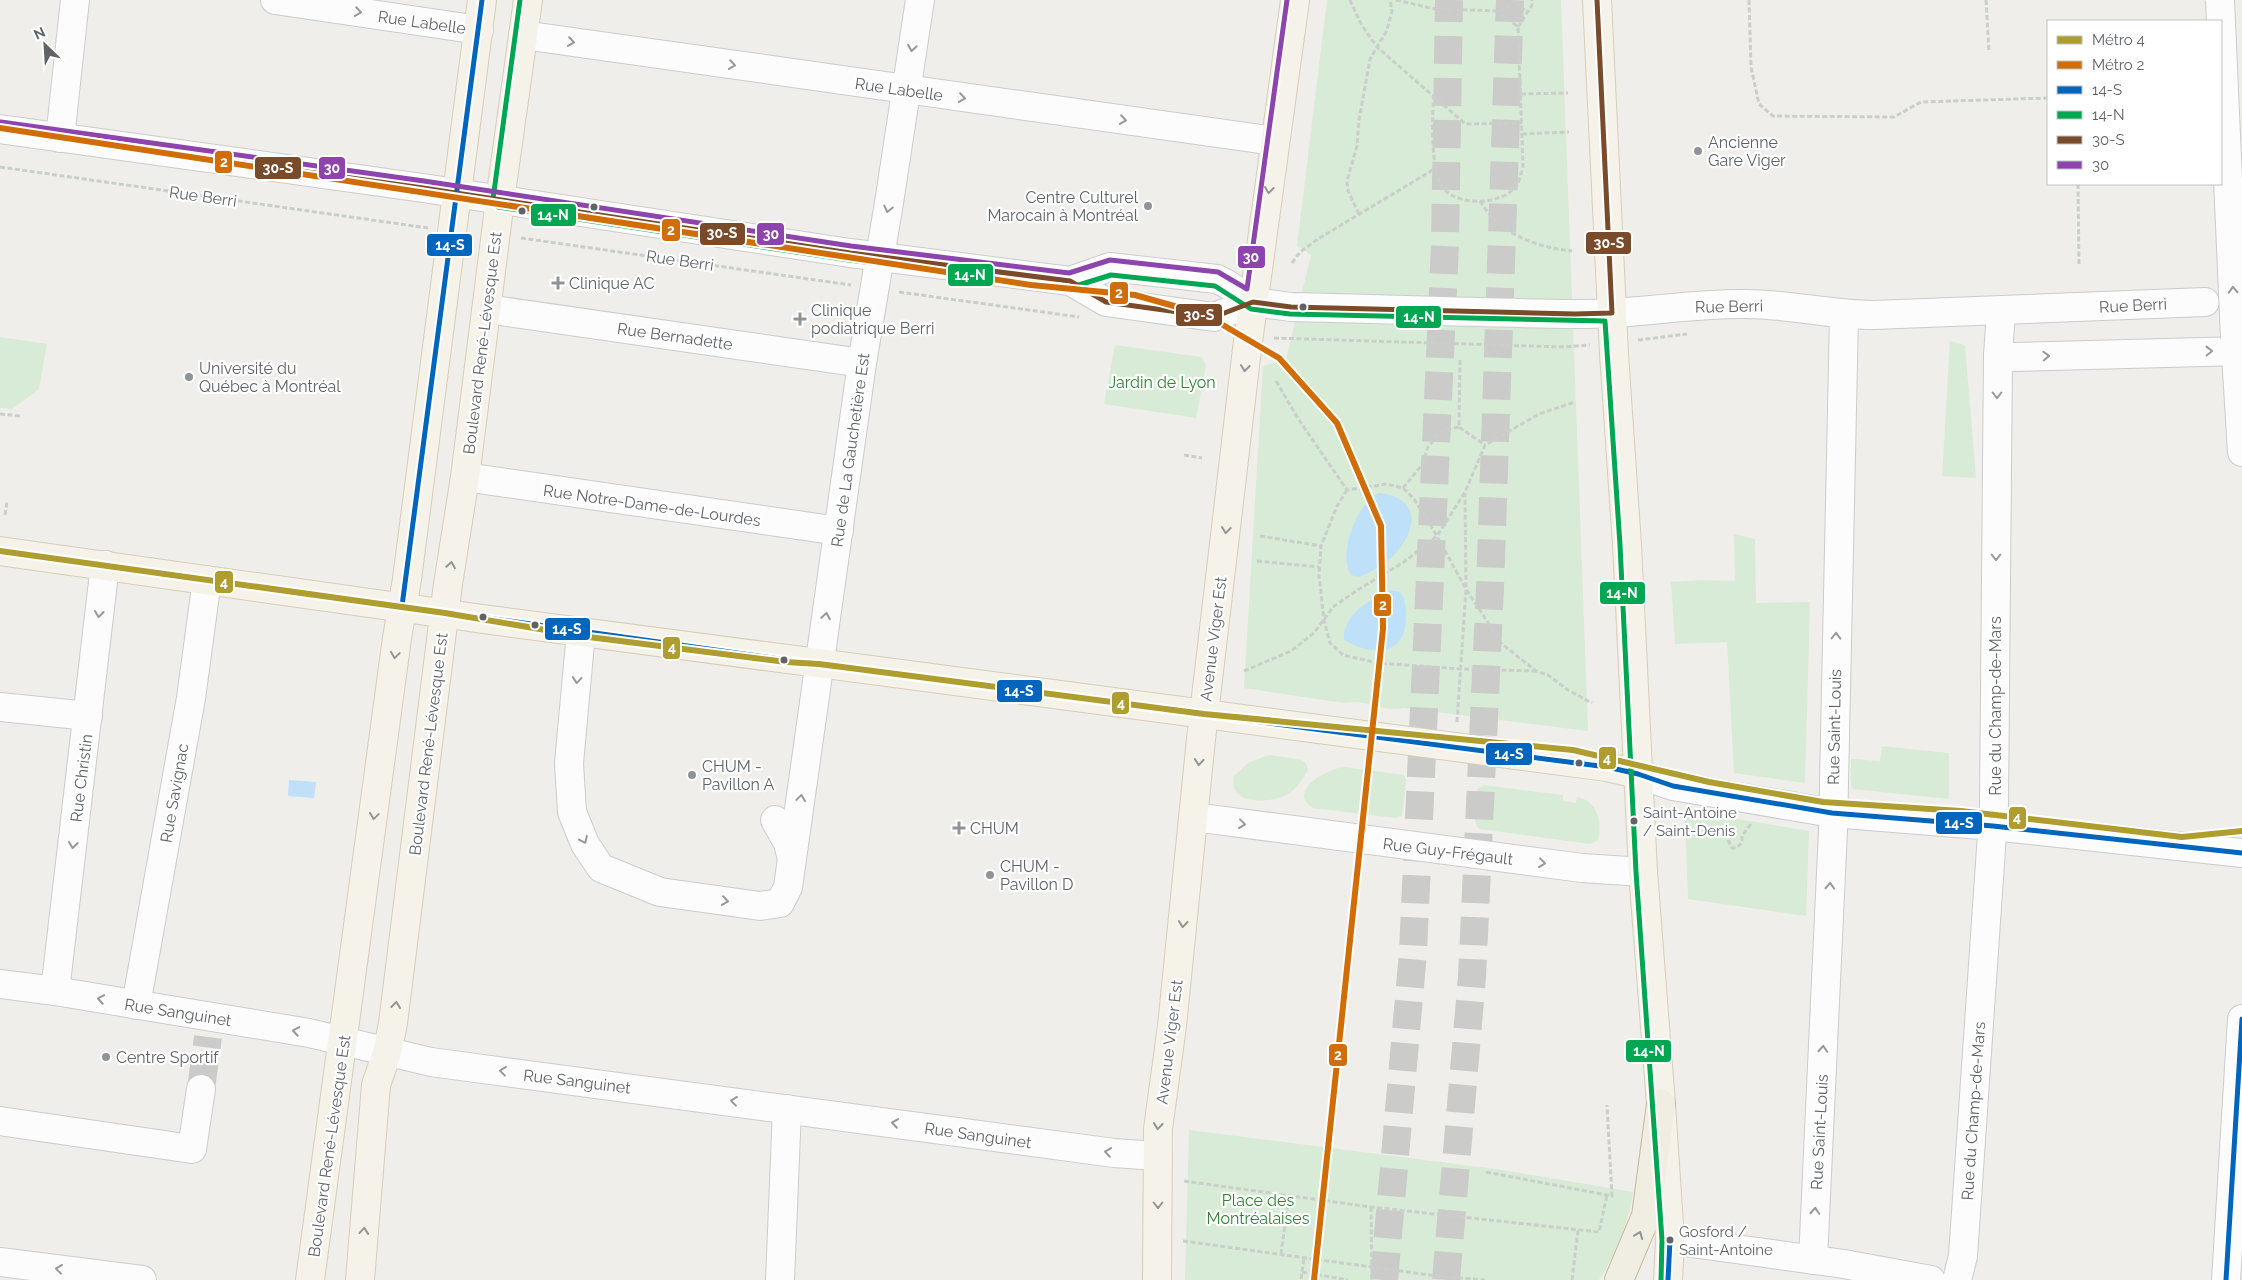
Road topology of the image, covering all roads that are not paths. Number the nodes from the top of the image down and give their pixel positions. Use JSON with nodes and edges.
{"nodes":[{"id":1,"x":75,"y":0,"type":"edge"},
{"id":2,"x":275,"y":0,"type":"edge"},
{"id":3,"x":482,"y":0,"type":"edge"},
{"id":4,"x":528,"y":0,"type":"edge"},
{"id":5,"x":920,"y":0,"type":"edge"},
{"id":6,"x":1295,"y":0,"type":"edge"},
{"id":7,"x":1597,"y":0,"type":"edge"},
{"id":8,"x":2220,"y":0,"type":"edge"},
{"id":9,"x":2221,"y":20,"type":"edge"},
{"id":10,"x":479,"y":30,"type":"junction"},
{"id":11,"x":523,"y":36,"type":"junction"},
{"id":12,"x":2222,"y":39,"type":"edge"},
{"id":13,"x":906,"y":90,"type":"junction"},
{"id":14,"x":0,"y":129,"type":"edge"},
{"id":15,"x":60,"y":138,"type":"junction"},
{"id":16,"x":1275,"y":141,"type":"junction"},
{"id":17,"x":457,"y":193,"type":"junction"},
{"id":18,"x":500,"y":200,"type":"junction"},
{"id":19,"x":879,"y":256,"type":"junction"},
{"id":20,"x":1070,"y":281,"type":"junction"},
{"id":21,"x":1253,"y":302,"type":"junction"},
{"id":22,"x":2205,"y":302,"type":"dead end"},
{"id":23,"x":487,"y":309,"type":"junction"},
{"id":24,"x":2001,"y":311,"type":"junction"},
{"id":25,"x":1612,"y":313,"type":"junction"},
{"id":26,"x":1844,"y":315,"type":"junction"},
{"id":27,"x":2238,"y":347,"type":"edge"},
{"id":28,"x":1998,"y":356,"type":"junction"},
{"id":29,"x":862,"y":363,"type":"junction"},
{"id":30,"x":2242,"y":452,"type":"edge"},
{"id":31,"x":465,"y":477,"type":"junction"},
{"id":32,"x":839,"y":531,"type":"junction"},
{"id":33,"x":0,"y":551,"type":"edge"},
{"id":34,"x":105,"y":565,"type":"junction"},
{"id":35,"x":207,"y":580,"type":"junction"},
{"id":36,"x":402,"y":606,"type":"junction"},
{"id":37,"x":444,"y":613,"type":"junction"},
{"id":38,"x":581,"y":632,"type":"junction"},
{"id":39,"x":819,"y":664,"type":"junction"},
{"id":40,"x":0,"y":707,"type":"edge"},
{"id":41,"x":1204,"y":714,"type":"junction"},
{"id":42,"x":88,"y":716,"type":"junction"},
{"id":43,"x":1638,"y":774,"type":"junction"},
{"id":44,"x":1832,"y":813,"type":"junction"},
{"id":45,"x":1194,"y":817,"type":"junction"},
{"id":46,"x":775,"y":820,"type":"dead end"},
{"id":47,"x":1993,"y":826,"type":"junction"},
{"id":48,"x":2242,"y":853,"type":"edge"},
{"id":49,"x":792,"y":860,"type":"junction"},
{"id":50,"x":1643,"y":872,"type":"junction"},
{"id":51,"x":0,"y":984,"type":"edge"},
{"id":52,"x":55,"y":991,"type":"junction"},
{"id":53,"x":136,"y":1005,"type":"junction"},
{"id":54,"x":2242,"y":1019,"type":"edge"},
{"id":55,"x":344,"y":1042,"type":"junction"},
{"id":56,"x":387,"y":1053,"type":"junction"},
{"id":57,"x":201,"y":1089,"type":"tunnel mouth"},
{"id":58,"x":1662,"y":1104,"type":"junction"},
{"id":59,"x":787,"y":1108,"type":"junction"},
{"id":60,"x":0,"y":1121,"type":"edge"},
{"id":61,"x":1157,"y":1156,"type":"junction"},
{"id":62,"x":1670,"y":1240,"type":"junction"},
{"id":63,"x":1813,"y":1260,"type":"junction"},
{"id":64,"x":0,"y":1262,"type":"edge"},
{"id":65,"x":142,"y":1280,"type":"edge"},
{"id":66,"x":310,"y":1280,"type":"edge"},
{"id":67,"x":360,"y":1280,"type":"edge"},
{"id":68,"x":780,"y":1280,"type":"edge"},
{"id":69,"x":1157,"y":1280,"type":"edge"},
{"id":70,"x":1619,"y":1280,"type":"edge"},
{"id":71,"x":1668,"y":1280,"type":"edge"},
{"id":72,"x":1931,"y":1280,"type":"edge"},
{"id":73,"x":1957,"y":1280,"type":"edge"},
{"id":74,"x":2226,"y":1280,"type":"edge"}],
"edges":[{"from":1,"to":15,"type":"street"},
{"from":2,"to":10,"type":"street","name":"Rue Labelle","one_way":true},
{"from":3,"to":10,"type":"main road","name":"Boulevard René-Lévesque Est"},
{"from":4,"to":11,"type":"main road","name":"Boulevard René-Lévesque Est"},
{"from":5,"to":13,"type":"street","name":"Rue de La Gauchetière Est","one_way":true},
{"from":6,"to":16,"type":"main road","name":"Avenue Viger Est"},
{"from":7,"to":25,"type":"main road"},
{"from":9,"to":8,"type":"street","one_way":true,"bridge":true},
{"from":10,"to":17,"type":"main road","name":"Boulevard René-Lévesque Est"},
{"from":11,"to":13,"type":"street","name":"Rue Labelle","one_way":true},
{"from":11,"to":18,"type":"main road","name":"Boulevard René-Lévesque Est"},
{"from":27,"to":12,"type":"street","one_way":true,"bridge":true},
{"from":13,"to":16,"type":"street","name":"Rue Labelle","one_way":true},
{"from":13,"to":19,"type":"street","name":"Rue de La Gauchetière Est","one_way":true},
{"from":14,"to":15,"type":"street","name":"Rue Berri"},
{"from":15,"to":17,"type":"street","name":"Rue Berri"},
{"from":16,"to":21,"type":"main road","name":"Avenue Viger Est","one_way":true},
{"from":17,"to":18,"type":"street","name":"Rue Berri"},
{"from":17,"to":36,"type":"main road","name":"Boulevard René-Lévesque Est"},
{"from":18,"to":19,"type":"street","name":"Rue Berri"},
{"from":18,"to":23,"type":"main road","name":"Boulevard René-Lévesque Est"},
{"from":19,"to":20,"type":"street","name":"Rue Berri"},
{"from":19,"to":29,"type":"street","name":"Rue de La Gauchetière Est"},
{"from":20,"to":21,"type":"street","name":"Rue Berri"},
{"from":20,"to":21,"type":"street","name":"Rue Berri"},
{"from":21,"to":25,"type":"street","name":"Rue Berri"},
{"from":21,"to":41,"type":"main road","name":"Avenue Viger Est","one_way":true},
{"from":22,"to":24,"type":"street","name":"Rue Berri"},
{"from":23,"to":29,"type":"street","name":"Rue Bernadette"},
{"from":23,"to":31,"type":"main road","name":"Boulevard René-Lévesque Est"},
{"from":24,"to":26,"type":"street","name":"Rue Berri"},
{"from":24,"to":28,"type":"street","name":"Rue du Champ-de-Mars"},
{"from":25,"to":26,"type":"street","name":"Rue Berri"},
{"from":25,"to":43,"type":"main road"},
{"from":44,"to":26,"type":"street","name":"Rue Saint-Louis","one_way":true},
{"from":28,"to":27,"type":"street","one_way":true},
{"from":27,"to":30,"type":"street"},
{"from":28,"to":47,"type":"street","name":"Rue du Champ-de-Mars","one_way":true},
{"from":29,"to":32,"type":"street","name":"Rue de La Gauchetière Est"},
{"from":31,"to":32,"type":"street","name":"Rue Notre-Dame-de-Lourdes"},
{"from":37,"to":31,"type":"main road","name":"Boulevard René-Lévesque Est","one_way":true},
{"from":39,"to":32,"type":"street","name":"Rue de La Gauchetière Est","one_way":true},
{"from":33,"to":34,"type":"main road"},
{"from":34,"to":35,"type":"main road"},
{"from":34,"to":42,"type":"street","name":"Rue Christin","one_way":true},
{"from":35,"to":36,"type":"main road"},
{"from":35,"to":53,"type":"street","name":"Rue Savignac"},
{"from":36,"to":37,"type":"main road"},
{"from":36,"to":55,"type":"main road","name":"Boulevard René-Lévesque Est","one_way":true},
{"from":37,"to":38,"type":"main road"},
{"from":56,"to":37,"type":"main road","name":"Boulevard René-Lévesque Est","one_way":true},
{"from":38,"to":39,"type":"main road"},
{"from":38,"to":49,"type":"street","name":"Rue de La Gauchetière Est","one_way":true},
{"from":39,"to":41,"type":"main road"},
{"from":49,"to":39,"type":"street","name":"Rue de La Gauchetière Est","one_way":true},
{"from":40,"to":42,"type":"street"},
{"from":41,"to":43,"type":"main road"},
{"from":41,"to":45,"type":"main road","name":"Avenue Viger Est","one_way":true},
{"from":42,"to":52,"type":"street","name":"Rue Christin","one_way":true},
{"from":43,"to":44,"type":"street"},
{"from":43,"to":50,"type":"main road"},
{"from":44,"to":47,"type":"street"},
{"from":63,"to":44,"type":"street","name":"Rue Saint-Louis","one_way":true},
{"from":45,"to":50,"type":"street","name":"Rue Guy-Frégault","one_way":true},
{"from":45,"to":61,"type":"main road","name":"Avenue Viger Est","one_way":true},
{"from":46,"to":49,"type":"street"},
{"from":47,"to":48,"type":"street"},
{"from":47,"to":73,"type":"street","name":"Rue du Champ-de-Mars"},
{"from":50,"to":58,"type":"main road"},
{"from":51,"to":52,"type":"street","name":"Rue Sanguinet"},
{"from":53,"to":52,"type":"street","name":"Rue Sanguinet","one_way":true},
{"from":55,"to":53,"type":"street","name":"Rue Sanguinet","one_way":true},
{"from":54,"to":74,"type":"street"},
{"from":55,"to":56,"type":"street","name":"Rue Sanguinet"},
{"from":55,"to":66,"type":"main road","name":"Boulevard René-Lévesque Est"},
{"from":59,"to":56,"type":"street","name":"Rue Sanguinet","one_way":true},
{"from":67,"to":56,"type":"main road","name":"Boulevard René-Lévesque Est","one_way":true},
{"from":57,"to":60,"type":"street"},
{"from":58,"to":62,"type":"main road"},
{"from":70,"to":58,"type":"highway","one_way":true},
{"from":61,"to":59,"type":"street","name":"Rue Sanguinet","one_way":true},
{"from":59,"to":68,"type":"street"},
{"from":61,"to":69,"type":"main road","name":"Avenue Viger Est","one_way":true},
{"from":62,"to":63,"type":"street"},
{"from":62,"to":71,"type":"main road"},
{"from":63,"to":72,"type":"street"},
{"from":65,"to":64,"type":"street","one_way":true}]}
